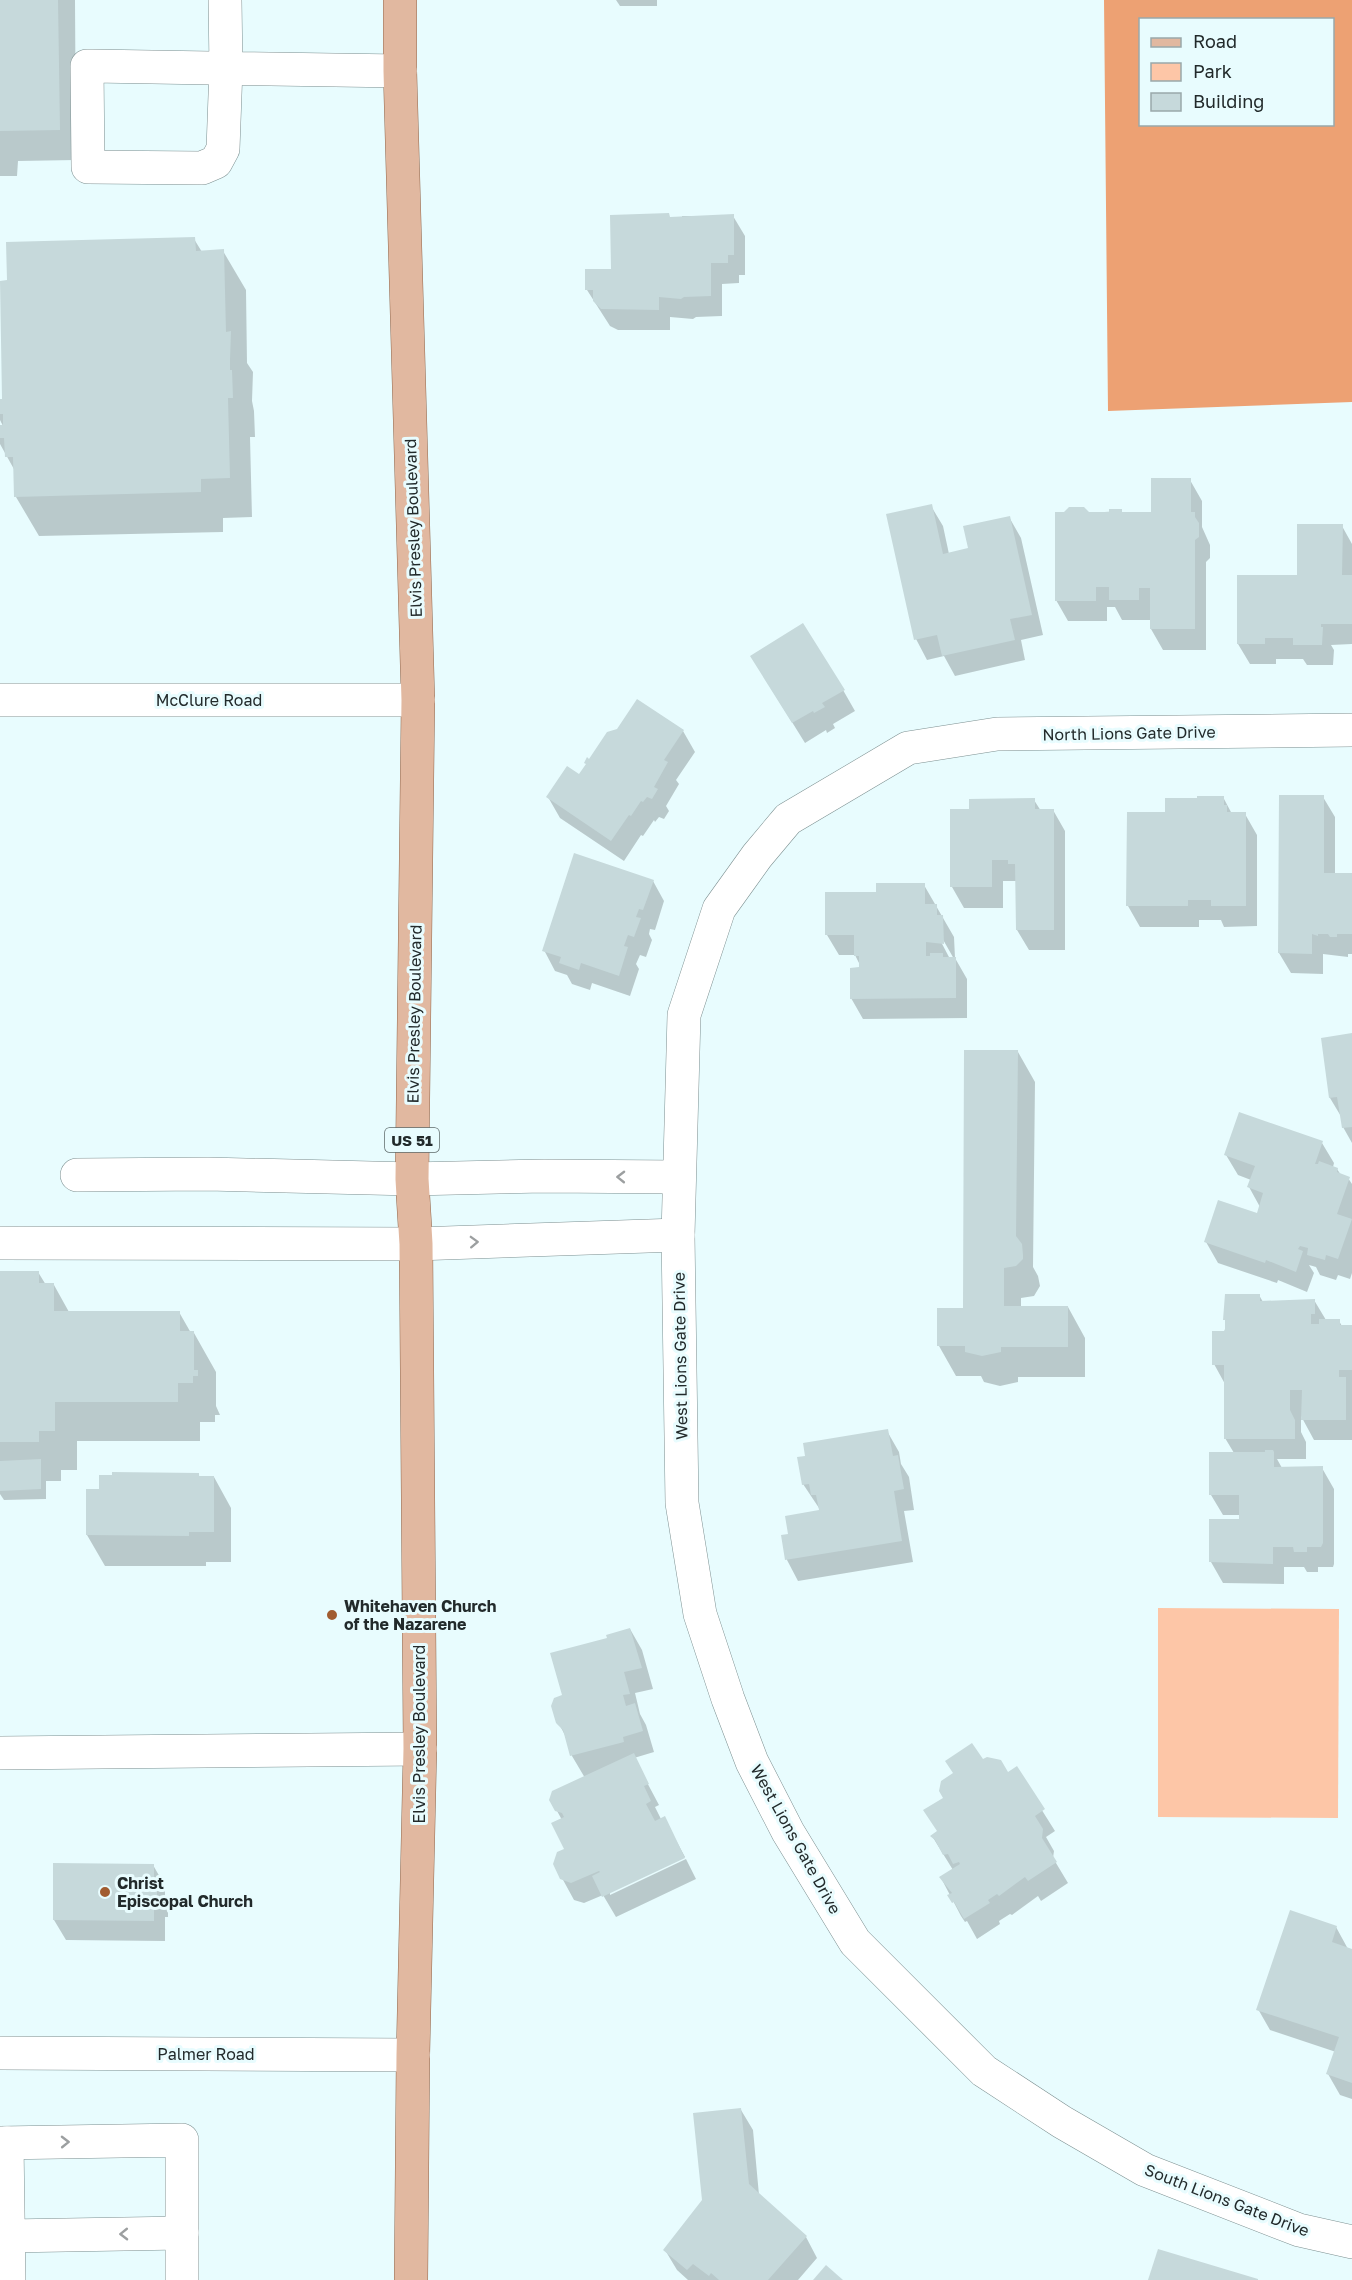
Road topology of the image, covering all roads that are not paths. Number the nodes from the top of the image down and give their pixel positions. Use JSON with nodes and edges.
{"nodes":[{"id":1,"x":225,"y":0,"type":"edge"},
{"id":2,"x":400,"y":0,"type":"edge"},
{"id":3,"x":226,"y":68,"type":"junction"},
{"id":4,"x":400,"y":71,"type":"junction"},
{"id":5,"x":0,"y":700,"type":"edge"},
{"id":6,"x":418,"y":700,"type":"junction"},
{"id":7,"x":1352,"y":730,"type":"edge"},
{"id":8,"x":908,"y":748,"type":"joint"},
{"id":9,"x":77,"y":1175,"type":"dead end"},
{"id":10,"x":679,"y":1177,"type":"junction"},
{"id":11,"x":412,"y":1179,"type":"junction"},
{"id":12,"x":678,"y":1235,"type":"junction"},
{"id":13,"x":0,"y":1242,"type":"edge"},
{"id":14,"x":416,"y":1244,"type":"junction"},
{"id":15,"x":420,"y":1749,"type":"junction"},
{"id":16,"x":0,"y":1753,"type":"edge"},
{"id":17,"x":0,"y":2053,"type":"edge"},
{"id":18,"x":413,"y":2055,"type":"junction"},
{"id":19,"x":984,"y":2071,"type":"joint"},
{"id":20,"x":3,"y":2143,"type":"edge"},
{"id":21,"x":182,"y":2233,"type":"junction"},
{"id":22,"x":8,"y":2236,"type":"junction"},
{"id":23,"x":1352,"y":2242,"type":"edge"},
{"id":24,"x":9,"y":2280,"type":"edge"},
{"id":25,"x":182,"y":2280,"type":"edge"},
{"id":26,"x":411,"y":2280,"type":"edge"}],
"edges":[{"from":1,"to":3,"type":"street"},
{"from":2,"to":4,"type":"main road","name":"Elvis Presley Boulevard","number":"US 51"},
{"from":3,"to":3,"type":"street"},
{"from":3,"to":4,"type":"street"},
{"from":4,"to":6,"type":"main road","name":"Elvis Presley Boulevard","number":"US 51"},
{"from":5,"to":6,"type":"street","name":"McClure Road"},
{"from":6,"to":11,"type":"main road","name":"Elvis Presley Boulevard","number":"US 51"},
{"from":7,"to":8,"type":"street","name":"North Lions Gate Drive"},
{"from":8,"to":10,"type":"street","name":"West Lions Gate Drive"},
{"from":9,"to":11,"type":"street"},
{"from":10,"to":11,"type":"street","one_way":true},
{"from":10,"to":12,"type":"street","name":"West Lions Gate Drive"},
{"from":11,"to":14,"type":"main road","name":"Elvis Presley Boulevard","number":"US 51"},
{"from":14,"to":12,"type":"street","one_way":true},
{"from":12,"to":19,"type":"street","name":"West Lions Gate Drive"},
{"from":13,"to":14,"type":"street"},
{"from":14,"to":15,"type":"main road","name":"Elvis Presley Boulevard","number":"US 51"},
{"from":15,"to":16,"type":"street"},
{"from":15,"to":18,"type":"main road","name":"Elvis Presley Boulevard","number":"US 51"},
{"from":17,"to":18,"type":"street","name":"Palmer Road"},
{"from":18,"to":26,"type":"main road","name":"Elvis Presley Boulevard","number":"US 51"},
{"from":19,"to":23,"type":"street","name":"South Lions Gate Drive"},
{"from":20,"to":21,"type":"street","one_way":true},
{"from":20,"to":22,"type":"street"},
{"from":21,"to":22,"type":"street","one_way":true},
{"from":21,"to":25,"type":"street"},
{"from":22,"to":24,"type":"street"}]}
